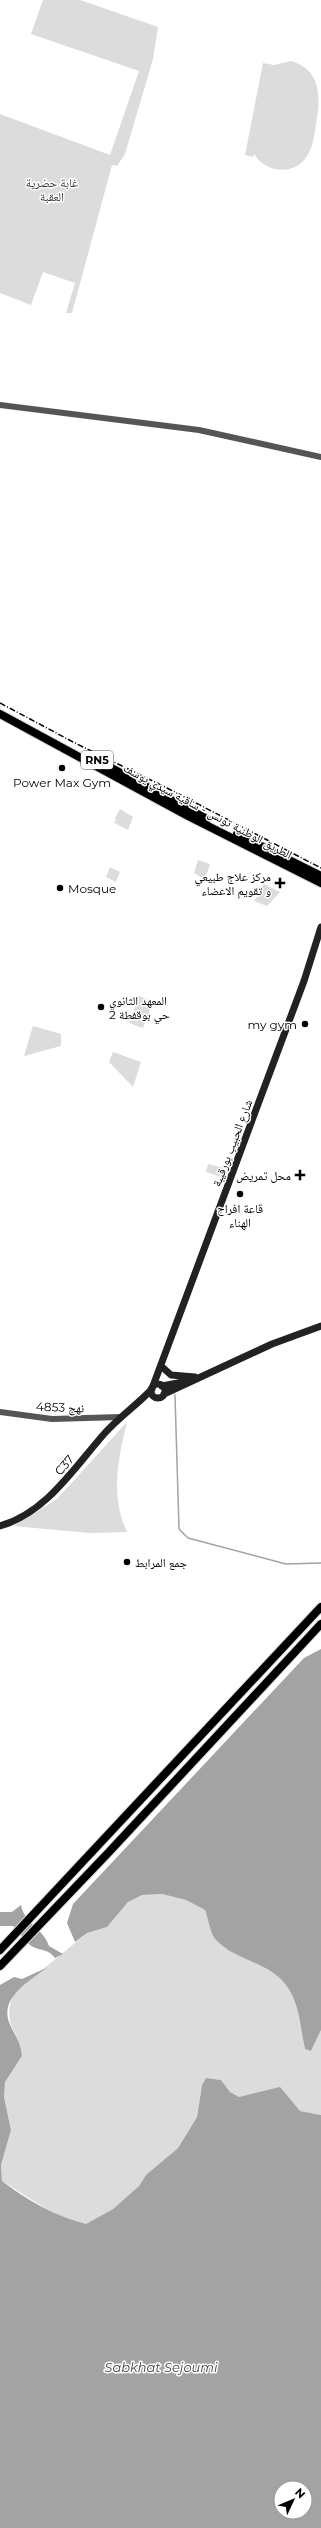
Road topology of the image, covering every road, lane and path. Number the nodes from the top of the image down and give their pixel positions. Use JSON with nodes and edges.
{"nodes":[{"id":1,"x":0,"y":405,"type":"edge"},
{"id":2,"x":321,"y":457,"type":"edge"},
{"id":3,"x":0,"y":708,"type":"edge"},
{"id":4,"x":0,"y":714,"type":"edge"},
{"id":5,"x":204,"y":820,"type":"junction"},
{"id":6,"x":321,"y":876,"type":"edge"},
{"id":7,"x":321,"y":883,"type":"edge"},
{"id":8,"x":321,"y":927,"type":"edge"},
{"id":9,"x":321,"y":1326,"type":"edge"},
{"id":10,"x":161,"y":1366,"type":"junction"},
{"id":11,"x":198,"y":1377,"type":"junction"},
{"id":12,"x":162,"y":1385,"type":"junction"},
{"id":13,"x":152,"y":1388,"type":"junction"},
{"id":14,"x":161,"y":1396,"type":"junction"},
{"id":15,"x":134,"y":1406,"type":"junction"},
{"id":16,"x":0,"y":1412,"type":"edge"},
{"id":17,"x":120,"y":1417,"type":"junction"},
{"id":18,"x":0,"y":1526,"type":"edge"},
{"id":19,"x":321,"y":1607,"type":"edge"},
{"id":20,"x":321,"y":1624,"type":"edge"},
{"id":21,"x":0,"y":1950,"type":"edge"},
{"id":22,"x":0,"y":1966,"type":"edge"}],
"edges":[{"from":1,"to":2,"type":"street"},
{"from":3,"to":5,"type":"highway","name":"الطريق الوطنية تونس - ساقية سيدي يوسف","number":"RN5"},
{"from":4,"to":5,"type":"highway","name":"الطريق الوطنية تونس - ساقية سيدي يوسف","number":"RN5"},
{"from":5,"to":6,"type":"highway","name":"الطريق الوطنية تونس - ساقية سيدي يوسف","number":"RN5"},
{"from":5,"to":7,"type":"highway","name":"الطريق الوطنية تونس - ساقية سيدي يوسف","number":"RN5"},
{"from":8,"to":10,"type":"main road","name":"شارع الحبيب بورقيبة"},
{"from":9,"to":11,"type":"main road"},
{"from":10,"to":11,"type":"main road"},
{"from":10,"to":12,"type":"main road"},
{"from":10,"to":13,"type":"main road","name":"شارع الحبيب بورقيبة"},
{"from":11,"to":12,"type":"main road"},
{"from":11,"to":14,"type":"main road"},
{"from":12,"to":13,"type":"main road"},
{"from":12,"to":14,"type":"main road"},
{"from":13,"to":14,"type":"main road"},
{"from":13,"to":15,"type":"main road"},
{"from":14,"to":15,"type":"main road"},
{"from":15,"to":17,"type":"main road","name":"C37"},
{"from":16,"to":17,"type":"street","name":"نهج 4853"},
{"from":17,"to":18,"type":"main road","name":"C37"},
{"from":19,"to":21,"type":"highway"},
{"from":20,"to":22,"type":"highway"}]}
